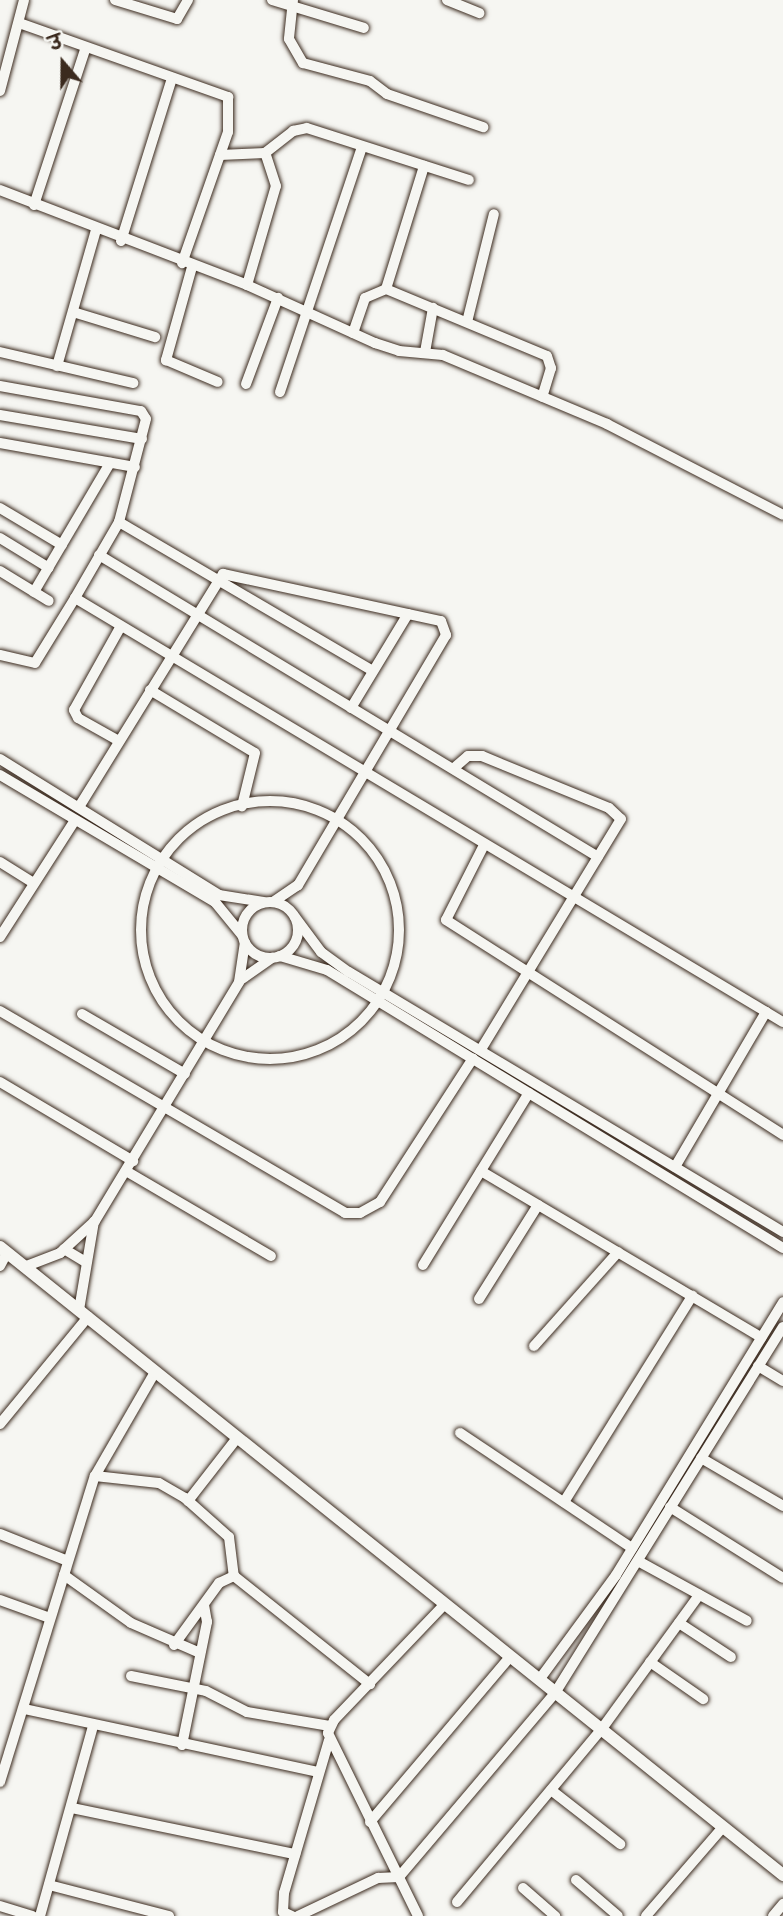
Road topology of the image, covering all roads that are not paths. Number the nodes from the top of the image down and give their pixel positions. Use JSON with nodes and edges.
{"nodes":[{"id":1,"x":24,"y":0,"type":"edge"},
{"id":2,"x":115,"y":0,"type":"edge"},
{"id":3,"x":188,"y":0,"type":"edge"},
{"id":4,"x":272,"y":0,"type":"edge"},
{"id":5,"x":447,"y":0,"type":"edge"},
{"id":6,"x":292,"y":3,"type":"edge"},
{"id":7,"x":480,"y":13,"type":"dead end"},
{"id":8,"x":22,"y":24,"type":"junction"},
{"id":9,"x":364,"y":28,"type":"dead end"},
{"id":10,"x":85,"y":50,"type":"junction"},
{"id":11,"x":4,"y":63,"type":"edge"},
{"id":12,"x":172,"y":78,"type":"junction"},
{"id":13,"x":0,"y":91,"type":"edge"},
{"id":14,"x":483,"y":127,"type":"dead end"},
{"id":15,"x":362,"y":147,"type":"junction"},
{"id":16,"x":265,"y":153,"type":"junction"},
{"id":17,"x":220,"y":155,"type":"junction"},
{"id":18,"x":424,"y":166,"type":"junction"},
{"id":19,"x":469,"y":180,"type":"dead end"},
{"id":20,"x":0,"y":192,"type":"edge"},
{"id":21,"x":34,"y":205,"type":"junction"},
{"id":22,"x":494,"y":214,"type":"dead end"},
{"id":23,"x":96,"y":230,"type":"junction"},
{"id":24,"x":121,"y":241,"type":"junction"},
{"id":25,"x":187,"y":265,"type":"junction"},
{"id":26,"x":247,"y":285,"type":"junction"},
{"id":27,"x":386,"y":289,"type":"junction"},
{"id":28,"x":278,"y":298,"type":"junction"},
{"id":29,"x":433,"y":308,"type":"junction"},
{"id":30,"x":309,"y":311,"type":"junction"},
{"id":31,"x":73,"y":312,"type":"junction"},
{"id":32,"x":467,"y":322,"type":"junction"},
{"id":33,"x":353,"y":333,"type":"junction"},
{"id":34,"x":155,"y":337,"type":"dead end"},
{"id":35,"x":0,"y":352,"type":"edge"},
{"id":36,"x":425,"y":352,"type":"junction"},
{"id":37,"x":57,"y":366,"type":"junction"},
{"id":38,"x":218,"y":382,"type":"dead end"},
{"id":39,"x":133,"y":383,"type":"dead end"},
{"id":40,"x":246,"y":384,"type":"dead end"},
{"id":41,"x":0,"y":386,"type":"edge"},
{"id":42,"x":280,"y":392,"type":"dead end"},
{"id":43,"x":542,"y":397,"type":"junction"},
{"id":44,"x":0,"y":415,"type":"edge"},
{"id":45,"x":142,"y":439,"type":"junction"},
{"id":46,"x":0,"y":443,"type":"edge"},
{"id":47,"x":110,"y":463,"type":"junction"},
{"id":48,"x":135,"y":467,"type":"junction"},
{"id":49,"x":0,"y":508,"type":"edge"},
{"id":50,"x":783,"y":515,"type":"edge"},
{"id":51,"x":119,"y":522,"type":"junction"},
{"id":52,"x":0,"y":538,"type":"edge"},
{"id":53,"x":62,"y":545,"type":"junction"},
{"id":54,"x":99,"y":555,"type":"junction"},
{"id":55,"x":49,"y":568,"type":"junction"},
{"id":56,"x":0,"y":571,"type":"edge"},
{"id":57,"x":218,"y":579,"type":"junction"},
{"id":58,"x":34,"y":592,"type":"junction"},
{"id":59,"x":75,"y":598,"type":"junction"},
{"id":60,"x":48,"y":601,"type":"dead end"},
{"id":61,"x":196,"y":613,"type":"junction"},
{"id":62,"x":408,"y":614,"type":"junction"},
{"id":63,"x":121,"y":626,"type":"junction"},
{"id":64,"x":0,"y":655,"type":"edge"},
{"id":65,"x":170,"y":656,"type":"junction"},
{"id":66,"x":373,"y":671,"type":"junction"},
{"id":67,"x":150,"y":690,"type":"junction"},
{"id":68,"x":351,"y":708,"type":"junction"},
{"id":69,"x":389,"y":731,"type":"junction"},
{"id":70,"x":119,"y":741,"type":"junction"},
{"id":71,"x":0,"y":759,"type":"edge"},
{"id":72,"x":454,"y":768,"type":"junction"},
{"id":73,"x":364,"y":773,"type":"junction"},
{"id":74,"x":0,"y":775,"type":"edge"},
{"id":75,"x":242,"y":806,"type":"junction"},
{"id":76,"x":79,"y":807,"type":"junction"},
{"id":77,"x":337,"y":819,"type":"junction"},
{"id":78,"x":75,"y":820,"type":"junction"},
{"id":79,"x":485,"y":845,"type":"junction"},
{"id":80,"x":598,"y":857,"type":"junction"},
{"id":81,"x":163,"y":858,"type":"junction"},
{"id":82,"x":0,"y":862,"type":"edge"},
{"id":83,"x":155,"y":867,"type":"junction"},
{"id":84,"x":34,"y":883,"type":"junction"},
{"id":85,"x":299,"y":885,"type":"junction"},
{"id":86,"x":572,"y":898,"type":"junction"},
{"id":87,"x":268,"y":902,"type":"junction"},
{"id":88,"x":292,"y":913,"type":"junction"},
{"id":89,"x":0,"y":937,"type":"edge"},
{"id":90,"x":243,"y":939,"type":"junction"},
{"id":91,"x":276,"y":957,"type":"junction"},
{"id":92,"x":527,"y":973,"type":"junction"},
{"id":93,"x":239,"y":982,"type":"junction"},
{"id":94,"x":384,"y":991,"type":"junction"},
{"id":95,"x":378,"y":1001,"type":"junction"},
{"id":96,"x":0,"y":1011,"type":"edge"},
{"id":97,"x":766,"y":1012,"type":"junction"},
{"id":98,"x":82,"y":1014,"type":"dead end"},
{"id":99,"x":783,"y":1022,"type":"edge"},
{"id":100,"x":204,"y":1041,"type":"junction"},
{"id":101,"x":481,"y":1049,"type":"junction"},
{"id":102,"x":473,"y":1058,"type":"junction"},
{"id":103,"x":185,"y":1074,"type":"junction"},
{"id":104,"x":0,"y":1082,"type":"edge"},
{"id":105,"x":529,"y":1093,"type":"junction"},
{"id":106,"x":717,"y":1095,"type":"junction"},
{"id":107,"x":165,"y":1107,"type":"junction"},
{"id":108,"x":783,"y":1135,"type":"edge"},
{"id":109,"x":132,"y":1161,"type":"junction"},
{"id":110,"x":675,"y":1167,"type":"junction"},
{"id":111,"x":126,"y":1171,"type":"junction"},
{"id":112,"x":481,"y":1171,"type":"junction"},
{"id":113,"x":538,"y":1205,"type":"junction"},
{"id":114,"x":95,"y":1221,"type":"junction"},
{"id":115,"x":783,"y":1232,"type":"edge"},
{"id":116,"x":783,"y":1248,"type":"edge"},
{"id":117,"x":64,"y":1249,"type":"junction"},
{"id":118,"x":4,"y":1250,"type":"edge"},
{"id":119,"x":618,"y":1252,"type":"junction"},
{"id":120,"x":271,"y":1256,"type":"dead end"},
{"id":121,"x":86,"y":1262,"type":"junction"},
{"id":122,"x":423,"y":1265,"type":"dead end"},
{"id":123,"x":0,"y":1266,"type":"edge"},
{"id":124,"x":24,"y":1267,"type":"junction"},
{"id":125,"x":692,"y":1296,"type":"junction"},
{"id":126,"x":479,"y":1299,"type":"dead end"},
{"id":127,"x":783,"y":1302,"type":"edge"},
{"id":128,"x":83,"y":1314,"type":"junction"},
{"id":129,"x":783,"y":1327,"type":"edge"},
{"id":130,"x":761,"y":1337,"type":"junction"},
{"id":131,"x":534,"y":1346,"type":"dead end"},
{"id":132,"x":758,"y":1366,"type":"junction"},
{"id":133,"x":155,"y":1372,"type":"junction"},
{"id":134,"x":783,"y":1381,"type":"edge"},
{"id":135,"x":0,"y":1424,"type":"edge"},
{"id":136,"x":460,"y":1433,"type":"dead end"},
{"id":137,"x":237,"y":1438,"type":"junction"},
{"id":138,"x":701,"y":1458,"type":"junction"},
{"id":139,"x":95,"y":1476,"type":"junction"},
{"id":140,"x":188,"y":1501,"type":"junction"},
{"id":141,"x":564,"y":1502,"type":"junction"},
{"id":142,"x":783,"y":1506,"type":"edge"},
{"id":143,"x":670,"y":1507,"type":"junction"},
{"id":144,"x":0,"y":1534,"type":"edge"},
{"id":145,"x":632,"y":1548,"type":"junction"},
{"id":146,"x":68,"y":1561,"type":"junction"},
{"id":147,"x":638,"y":1561,"type":"junction"},
{"id":148,"x":64,"y":1575,"type":"junction"},
{"id":149,"x":234,"y":1576,"type":"junction"},
{"id":150,"x":783,"y":1578,"type":"edge"},
{"id":151,"x":699,"y":1595,"type":"junction"},
{"id":152,"x":0,"y":1600,"type":"edge"},
{"id":153,"x":445,"y":1604,"type":"junction"},
{"id":154,"x":204,"y":1605,"type":"junction"},
{"id":155,"x":50,"y":1618,"type":"junction"},
{"id":156,"x":747,"y":1621,"type":"dead end"},
{"id":157,"x":679,"y":1623,"type":"junction"},
{"id":158,"x":174,"y":1645,"type":"junction"},
{"id":159,"x":200,"y":1653,"type":"junction"},
{"id":160,"x":510,"y":1657,"type":"junction"},
{"id":161,"x":731,"y":1657,"type":"dead end"},
{"id":162,"x":650,"y":1662,"type":"junction"},
{"id":163,"x":131,"y":1676,"type":"dead end"},
{"id":164,"x":539,"y":1680,"type":"junction"},
{"id":165,"x":370,"y":1684,"type":"junction"},
{"id":166,"x":193,"y":1688,"type":"junction"},
{"id":167,"x":555,"y":1693,"type":"junction"},
{"id":168,"x":703,"y":1699,"type":"dead end"},
{"id":169,"x":23,"y":1709,"type":"junction"},
{"id":170,"x":93,"y":1726,"type":"junction"},
{"id":171,"x":330,"y":1726,"type":"junction"},
{"id":172,"x":601,"y":1730,"type":"junction"},
{"id":173,"x":329,"y":1740,"type":"junction"},
{"id":174,"x":182,"y":1745,"type":"junction"},
{"id":175,"x":4,"y":1760,"type":"edge"},
{"id":176,"x":317,"y":1772,"type":"junction"},
{"id":177,"x":0,"y":1782,"type":"edge"},
{"id":178,"x":551,"y":1790,"type":"junction"},
{"id":179,"x":72,"y":1808,"type":"junction"},
{"id":180,"x":370,"y":1822,"type":"junction"},
{"id":181,"x":723,"y":1827,"type":"junction"},
{"id":182,"x":620,"y":1844,"type":"dead end"},
{"id":183,"x":295,"y":1854,"type":"junction"},
{"id":184,"x":783,"y":1875,"type":"edge"},
{"id":185,"x":398,"y":1877,"type":"junction"},
{"id":186,"x":576,"y":1880,"type":"dead end"},
{"id":187,"x":49,"y":1885,"type":"junction"},
{"id":188,"x":523,"y":1888,"type":"dead end"},
{"id":189,"x":457,"y":1902,"type":"dead end"},
{"id":190,"x":783,"y":1903,"type":"edge"},
{"id":191,"x":0,"y":1906,"type":"edge"},
{"id":192,"x":286,"y":1915,"type":"edge"},
{"id":193,"x":33,"y":1916,"type":"edge"},
{"id":194,"x":40,"y":1916,"type":"edge"},
{"id":195,"x":169,"y":1916,"type":"edge"},
{"id":196,"x":298,"y":1916,"type":"edge"},
{"id":197,"x":418,"y":1916,"type":"edge"},
{"id":198,"x":555,"y":1916,"type":"edge"},
{"id":199,"x":618,"y":1916,"type":"edge"},
{"id":200,"x":646,"y":1916,"type":"edge"},
{"id":201,"x":773,"y":1916,"type":"edge"}],
"edges":[{"from":1,"to":8,"type":"street"},
{"from":2,"to":3,"type":"street"},
{"from":4,"to":6,"type":"street"},
{"from":5,"to":7,"type":"street"},
{"from":6,"to":9,"type":"street"},
{"from":6,"to":14,"type":"street"},
{"from":8,"to":10,"type":"street"},
{"from":8,"to":11,"type":"street"},
{"from":10,"to":12,"type":"street"},
{"from":10,"to":21,"type":"street"},
{"from":11,"to":13,"type":"street"},
{"from":12,"to":17,"type":"street"},
{"from":12,"to":24,"type":"street"},
{"from":15,"to":16,"type":"street"},
{"from":15,"to":18,"type":"street"},
{"from":15,"to":30,"type":"street"},
{"from":16,"to":17,"type":"street"},
{"from":16,"to":26,"type":"street"},
{"from":17,"to":25,"type":"street"},
{"from":18,"to":19,"type":"street"},
{"from":18,"to":27,"type":"street"},
{"from":20,"to":21,"type":"street"},
{"from":21,"to":23,"type":"street"},
{"from":22,"to":32,"type":"street"},
{"from":23,"to":24,"type":"street"},
{"from":23,"to":31,"type":"street"},
{"from":24,"to":25,"type":"street"},
{"from":25,"to":26,"type":"street"},
{"from":25,"to":38,"type":"street"},
{"from":26,"to":28,"type":"street"},
{"from":27,"to":29,"type":"street"},
{"from":27,"to":33,"type":"street"},
{"from":28,"to":30,"type":"street"},
{"from":28,"to":40,"type":"street"},
{"from":29,"to":32,"type":"street"},
{"from":29,"to":36,"type":"street"},
{"from":30,"to":33,"type":"street"},
{"from":30,"to":42,"type":"street"},
{"from":31,"to":34,"type":"street"},
{"from":31,"to":37,"type":"street"},
{"from":32,"to":43,"type":"street"},
{"from":33,"to":36,"type":"street"},
{"from":35,"to":37,"type":"street"},
{"from":36,"to":43,"type":"street"},
{"from":37,"to":39,"type":"street"},
{"from":41,"to":45,"type":"street"},
{"from":43,"to":50,"type":"street"},
{"from":44,"to":45,"type":"street"},
{"from":45,"to":48,"type":"street"},
{"from":46,"to":47,"type":"street"},
{"from":47,"to":48,"type":"street"},
{"from":47,"to":53,"type":"street"},
{"from":48,"to":51,"type":"street"},
{"from":49,"to":53,"type":"street"},
{"from":51,"to":54,"type":"street"},
{"from":51,"to":57,"type":"street"},
{"from":52,"to":55,"type":"street"},
{"from":53,"to":55,"type":"street"},
{"from":54,"to":59,"type":"street"},
{"from":54,"to":61,"type":"street"},
{"from":55,"to":58,"type":"street"},
{"from":56,"to":58,"type":"street"},
{"from":57,"to":61,"type":"street"},
{"from":57,"to":62,"type":"street"},
{"from":57,"to":66,"type":"street"},
{"from":58,"to":60,"type":"street"},
{"from":59,"to":63,"type":"street"},
{"from":59,"to":64,"type":"street"},
{"from":61,"to":65,"type":"street"},
{"from":61,"to":68,"type":"street"},
{"from":62,"to":66,"type":"street"},
{"from":62,"to":69,"type":"street"},
{"from":63,"to":65,"type":"street"},
{"from":63,"to":70,"type":"street"},
{"from":65,"to":67,"type":"street"},
{"from":65,"to":73,"type":"street"},
{"from":66,"to":68,"type":"street"},
{"from":67,"to":70,"type":"street"},
{"from":67,"to":75,"type":"street"},
{"from":68,"to":69,"type":"street"},
{"from":69,"to":72,"type":"street"},
{"from":69,"to":73,"type":"street"},
{"from":70,"to":76,"type":"street"},
{"from":71,"to":76,"type":"street"},
{"from":72,"to":80,"type":"street"},
{"from":72,"to":80,"type":"street"},
{"from":73,"to":77,"type":"street"},
{"from":73,"to":79,"type":"street"},
{"from":74,"to":78,"type":"street"},
{"from":75,"to":77,"type":"street"},
{"from":75,"to":81,"type":"street"},
{"from":76,"to":81,"type":"street"},
{"from":77,"to":85,"type":"street"},
{"from":77,"to":94,"type":"street"},
{"from":78,"to":83,"type":"street"},
{"from":78,"to":84,"type":"street"},
{"from":79,"to":86,"type":"street"},
{"from":79,"to":92,"type":"street"},
{"from":80,"to":86,"type":"street"},
{"from":81,"to":83,"type":"street"},
{"from":81,"to":87,"type":"street"},
{"from":82,"to":84,"type":"street"},
{"from":83,"to":90,"type":"street"},
{"from":83,"to":100,"type":"street"},
{"from":84,"to":89,"type":"street"},
{"from":85,"to":87,"type":"street"},
{"from":85,"to":88,"type":"street"},
{"from":86,"to":92,"type":"street"},
{"from":86,"to":97,"type":"street"},
{"from":87,"to":88,"type":"street"},
{"from":87,"to":90,"type":"street"},
{"from":88,"to":91,"type":"street"},
{"from":88,"to":94,"type":"street"},
{"from":90,"to":91,"type":"street"},
{"from":90,"to":93,"type":"street"},
{"from":91,"to":93,"type":"street"},
{"from":91,"to":95,"type":"street"},
{"from":92,"to":101,"type":"street"},
{"from":92,"to":106,"type":"street"},
{"from":93,"to":100,"type":"street"},
{"from":94,"to":95,"type":"street"},
{"from":94,"to":101,"type":"street"},
{"from":95,"to":100,"type":"street"},
{"from":95,"to":102,"type":"street"},
{"from":96,"to":107,"type":"street"},
{"from":97,"to":99,"type":"street"},
{"from":97,"to":106,"type":"street"},
{"from":98,"to":103,"type":"street"},
{"from":100,"to":103,"type":"street"},
{"from":101,"to":110,"type":"street"},
{"from":102,"to":105,"type":"street"},
{"from":102,"to":107,"type":"street"},
{"from":103,"to":107,"type":"street"},
{"from":104,"to":109,"type":"street"},
{"from":105,"to":112,"type":"street"},
{"from":105,"to":116,"type":"street"},
{"from":106,"to":108,"type":"street"},
{"from":106,"to":110,"type":"street"},
{"from":107,"to":109,"type":"street"},
{"from":109,"to":111,"type":"street"},
{"from":110,"to":115,"type":"street"},
{"from":111,"to":114,"type":"street"},
{"from":111,"to":120,"type":"street"},
{"from":112,"to":113,"type":"street"},
{"from":112,"to":122,"type":"street"},
{"from":113,"to":119,"type":"street"},
{"from":113,"to":126,"type":"street"},
{"from":114,"to":117,"type":"street"},
{"from":114,"to":121,"type":"street"},
{"from":117,"to":121,"type":"street"},
{"from":117,"to":124,"type":"street"},
{"from":118,"to":123,"type":"street"},
{"from":118,"to":124,"type":"main road"},
{"from":119,"to":125,"type":"street"},
{"from":119,"to":131,"type":"street"},
{"from":121,"to":128,"type":"street"},
{"from":124,"to":128,"type":"main road"},
{"from":125,"to":130,"type":"street"},
{"from":125,"to":141,"type":"street"},
{"from":127,"to":130,"type":"street"},
{"from":128,"to":133,"type":"main road"},
{"from":128,"to":135,"type":"street"},
{"from":129,"to":132,"type":"street"},
{"from":130,"to":145,"type":"street"},
{"from":132,"to":134,"type":"street"},
{"from":132,"to":138,"type":"street"},
{"from":133,"to":137,"type":"main road"},
{"from":133,"to":139,"type":"street"},
{"from":136,"to":141,"type":"street"},
{"from":137,"to":140,"type":"street"},
{"from":137,"to":153,"type":"main road"},
{"from":138,"to":142,"type":"street"},
{"from":138,"to":143,"type":"street"},
{"from":139,"to":140,"type":"street"},
{"from":139,"to":146,"type":"street"},
{"from":140,"to":149,"type":"street"},
{"from":141,"to":145,"type":"street"},
{"from":143,"to":147,"type":"street"},
{"from":143,"to":150,"type":"street"},
{"from":144,"to":146,"type":"street"},
{"from":145,"to":164,"type":"street"},
{"from":146,"to":148,"type":"street"},
{"from":147,"to":151,"type":"street"},
{"from":147,"to":167,"type":"street"},
{"from":148,"to":155,"type":"street"},
{"from":148,"to":158,"type":"street"},
{"from":149,"to":154,"type":"street"},
{"from":149,"to":165,"type":"street"},
{"from":151,"to":156,"type":"street"},
{"from":151,"to":157,"type":"street"},
{"from":152,"to":155,"type":"street"},
{"from":153,"to":160,"type":"main road"},
{"from":153,"to":165,"type":"street"},
{"from":154,"to":158,"type":"street"},
{"from":154,"to":159,"type":"street"},
{"from":155,"to":169,"type":"street"},
{"from":157,"to":161,"type":"street"},
{"from":157,"to":162,"type":"street"},
{"from":158,"to":159,"type":"street"},
{"from":159,"to":166,"type":"street"},
{"from":160,"to":164,"type":"main road"},
{"from":160,"to":180,"type":"street"},
{"from":162,"to":168,"type":"street"},
{"from":162,"to":172,"type":"street"},
{"from":163,"to":166,"type":"street"},
{"from":164,"to":167,"type":"main road"},
{"from":165,"to":171,"type":"street"},
{"from":166,"to":171,"type":"street"},
{"from":166,"to":174,"type":"street"},
{"from":167,"to":172,"type":"main road"},
{"from":167,"to":185,"type":"street"},
{"from":169,"to":170,"type":"street"},
{"from":169,"to":175,"type":"street"},
{"from":170,"to":174,"type":"street"},
{"from":170,"to":179,"type":"street"},
{"from":171,"to":173,"type":"street"},
{"from":172,"to":178,"type":"street"},
{"from":172,"to":181,"type":"main road"},
{"from":173,"to":176,"type":"street"},
{"from":173,"to":180,"type":"street"},
{"from":174,"to":176,"type":"street"},
{"from":175,"to":177,"type":"street"},
{"from":176,"to":183,"type":"street"},
{"from":178,"to":182,"type":"street"},
{"from":178,"to":189,"type":"street"},
{"from":179,"to":183,"type":"street"},
{"from":179,"to":187,"type":"street"},
{"from":180,"to":185,"type":"street"},
{"from":181,"to":184,"type":"main road"},
{"from":181,"to":200,"type":"street"},
{"from":183,"to":192,"type":"street"},
{"from":185,"to":196,"type":"street"},
{"from":185,"to":197,"type":"street"},
{"from":186,"to":199,"type":"street"},
{"from":187,"to":194,"type":"street"},
{"from":187,"to":195,"type":"street"},
{"from":188,"to":198,"type":"street"},
{"from":190,"to":201,"type":"street"},
{"from":191,"to":193,"type":"street"}]}
